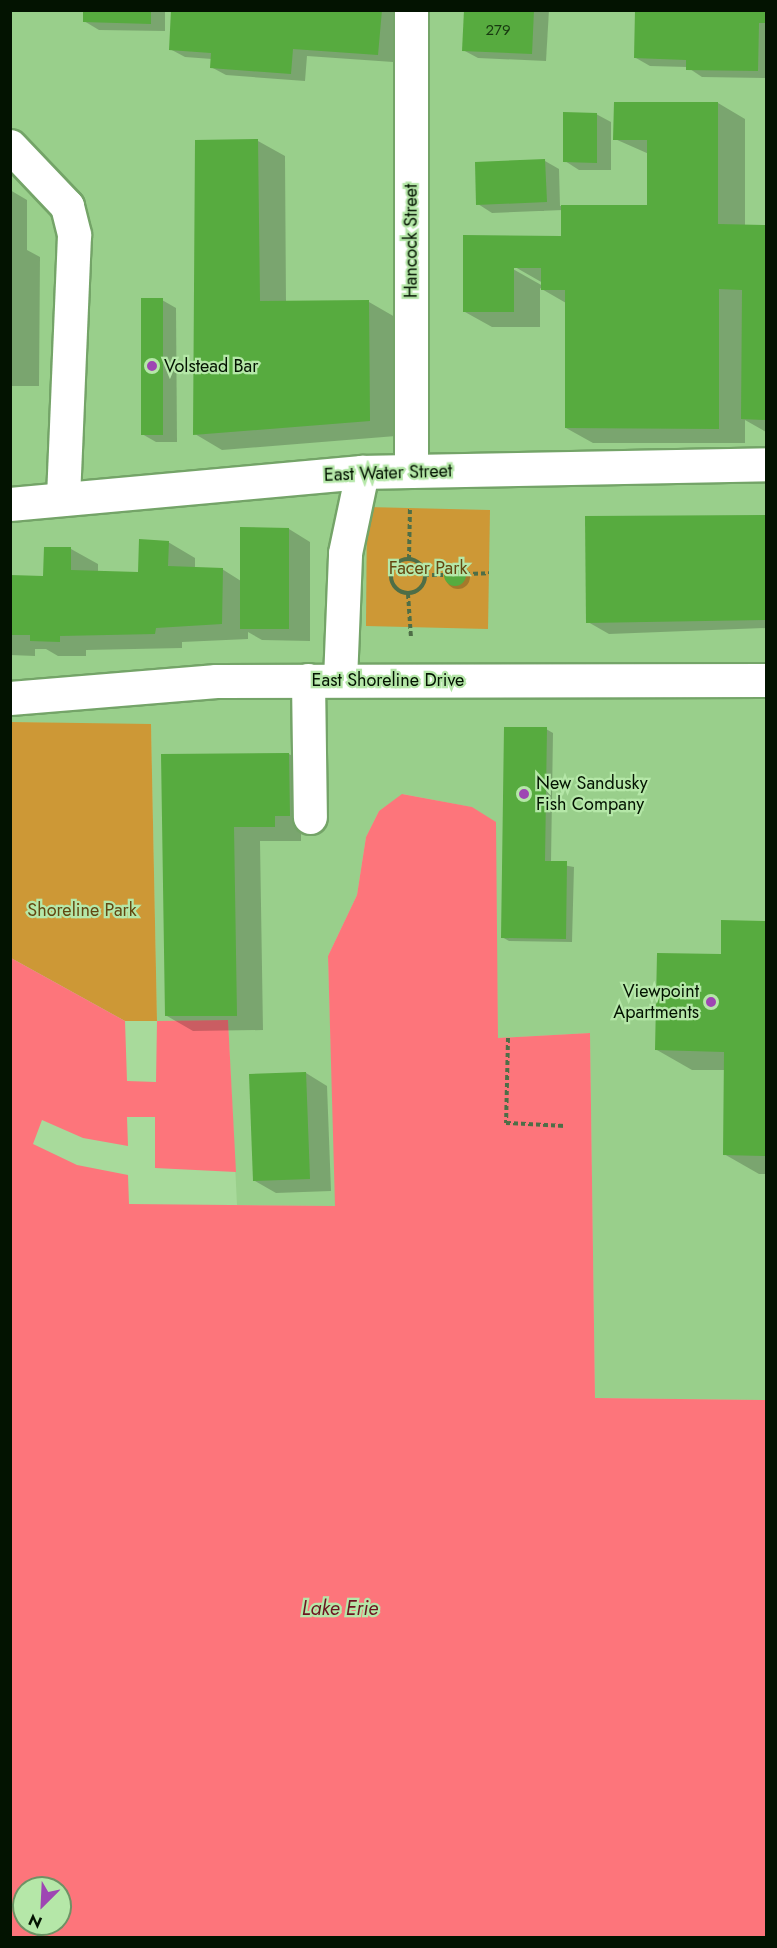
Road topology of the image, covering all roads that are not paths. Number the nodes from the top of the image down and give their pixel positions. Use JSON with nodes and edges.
{"nodes":[{"id":1,"x":411,"y":10,"type":"edge"},
{"id":2,"x":10,"y":146,"type":"edge"},
{"id":3,"x":766,"y":464,"type":"edge"},
{"id":4,"x":411,"y":471,"type":"junction"},
{"id":5,"x":362,"y":472,"type":"junction"},
{"id":6,"x":63,"y":500,"type":"junction"},
{"id":7,"x":10,"y":504,"type":"edge"},
{"id":8,"x":324,"y":680,"type":"junction"},
{"id":9,"x":766,"y":680,"type":"edge"},
{"id":10,"x":10,"y":698,"type":"edge"},
{"id":11,"x":310,"y":817,"type":"dead end"}],
"edges":[{"from":1,"to":4,"type":"street","name":"Hancock Street"},
{"from":2,"to":6,"type":"street"},
{"from":3,"to":4,"type":"street","name":"East Water Street"},
{"from":4,"to":5,"type":"street","name":"East Water Street"},
{"from":5,"to":6,"type":"street","name":"East Water Street"},
{"from":5,"to":8,"type":"street"},
{"from":6,"to":7,"type":"street","name":"East Water Street"},
{"from":8,"to":9,"type":"street","name":"East Shoreline Drive"},
{"from":8,"to":10,"type":"street","name":"East Shoreline Drive"},
{"from":8,"to":11,"type":"street"}]}
